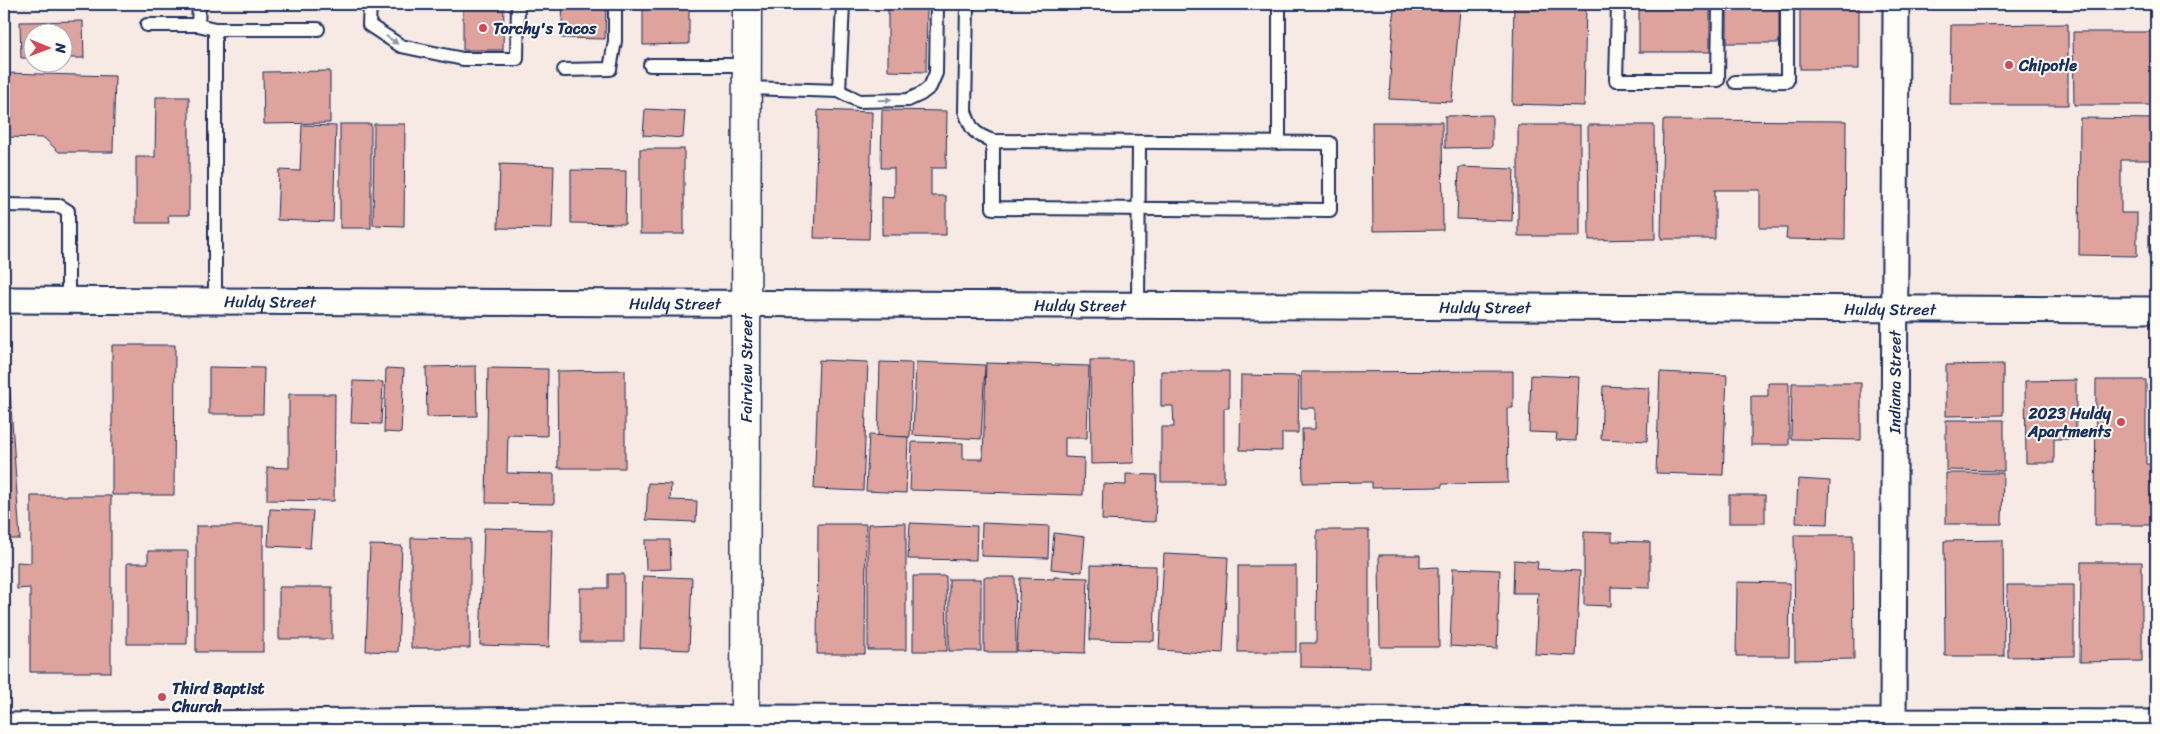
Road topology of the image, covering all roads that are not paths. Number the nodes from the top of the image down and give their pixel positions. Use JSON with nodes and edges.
{"nodes":[{"id":1,"x":199,"y":4,"type":"edge"},
{"id":2,"x":370,"y":4,"type":"edge"},
{"id":3,"x":518,"y":4,"type":"edge"},
{"id":4,"x":615,"y":4,"type":"edge"},
{"id":5,"x":747,"y":4,"type":"edge"},
{"id":6,"x":843,"y":4,"type":"edge"},
{"id":7,"x":937,"y":4,"type":"edge"},
{"id":8,"x":968,"y":4,"type":"edge"},
{"id":9,"x":1279,"y":4,"type":"edge"},
{"id":10,"x":1618,"y":4,"type":"edge"},
{"id":11,"x":1719,"y":4,"type":"edge"},
{"id":12,"x":1787,"y":4,"type":"edge"},
{"id":13,"x":1896,"y":4,"type":"edge"},
{"id":14,"x":147,"y":25,"type":"dead end"},
{"id":15,"x":198,"y":25,"type":"junction"},
{"id":16,"x":215,"y":29,"type":"junction"},
{"id":17,"x":318,"y":30,"type":"dead end"},
{"id":18,"x":650,"y":65,"type":"dead end"},
{"id":19,"x":564,"y":70,"type":"dead end"},
{"id":20,"x":747,"y":77,"type":"junction"},
{"id":21,"x":1735,"y":82,"type":"dead end"},
{"id":22,"x":839,"y":91,"type":"junction"},
{"id":23,"x":993,"y":141,"type":"junction"},
{"id":24,"x":1139,"y":142,"type":"junction"},
{"id":25,"x":1279,"y":143,"type":"junction"},
{"id":26,"x":4,"y":205,"type":"edge"},
{"id":27,"x":1139,"y":209,"type":"junction"},
{"id":28,"x":4,"y":300,"type":"edge"},
{"id":29,"x":68,"y":301,"type":"junction"},
{"id":30,"x":215,"y":302,"type":"junction"},
{"id":31,"x":745,"y":304,"type":"junction"},
{"id":32,"x":1138,"y":306,"type":"junction"},
{"id":33,"x":1895,"y":309,"type":"junction"},
{"id":34,"x":2156,"y":310,"type":"edge"},
{"id":35,"x":2156,"y":723,"type":"edge"},
{"id":36,"x":745,"y":724,"type":"edge"},
{"id":37,"x":4,"y":726,"type":"edge"},
{"id":38,"x":1893,"y":726,"type":"edge"},
{"id":39,"x":120,"y":728,"type":"edge"}],
"edges":[{"from":1,"to":15,"type":"lane"},
{"from":2,"to":3,"type":"lane","one_way":true},
{"from":4,"to":19,"type":"lane"},
{"from":5,"to":20,"type":"street","name":"Fairview Street"},
{"from":6,"to":22,"type":"lane"},
{"from":22,"to":7,"type":"lane","one_way":true},
{"from":8,"to":23,"type":"lane"},
{"from":9,"to":25,"type":"lane"},
{"from":10,"to":11,"type":"lane"},
{"from":12,"to":21,"type":"lane"},
{"from":13,"to":33,"type":"street","name":"Indiana Street"},
{"from":14,"to":15,"type":"lane"},
{"from":15,"to":16,"type":"lane"},
{"from":16,"to":17,"type":"lane"},
{"from":16,"to":30,"type":"lane"},
{"from":18,"to":20,"type":"lane"},
{"from":20,"to":22,"type":"lane"},
{"from":20,"to":31,"type":"street","name":"Fairview Street"},
{"from":23,"to":24,"type":"lane"},
{"from":23,"to":27,"type":"lane"},
{"from":24,"to":25,"type":"lane"},
{"from":24,"to":27,"type":"lane"},
{"from":25,"to":27,"type":"lane"},
{"from":26,"to":29,"type":"lane"},
{"from":27,"to":32,"type":"lane"},
{"from":28,"to":29,"type":"street","name":"Huldy Street"},
{"from":29,"to":30,"type":"street","name":"Huldy Street"},
{"from":30,"to":31,"type":"street","name":"Huldy Street"},
{"from":31,"to":32,"type":"street","name":"Huldy Street"},
{"from":31,"to":36,"type":"street","name":"Fairview Street"},
{"from":32,"to":33,"type":"street","name":"Huldy Street"},
{"from":33,"to":34,"type":"street","name":"Huldy Street"},
{"from":33,"to":38,"type":"street","name":"Indiana Street"},
{"from":35,"to":38,"type":"street"},
{"from":36,"to":38,"type":"street"},
{"from":36,"to":39,"type":"street"},
{"from":37,"to":39,"type":"street"}]}
